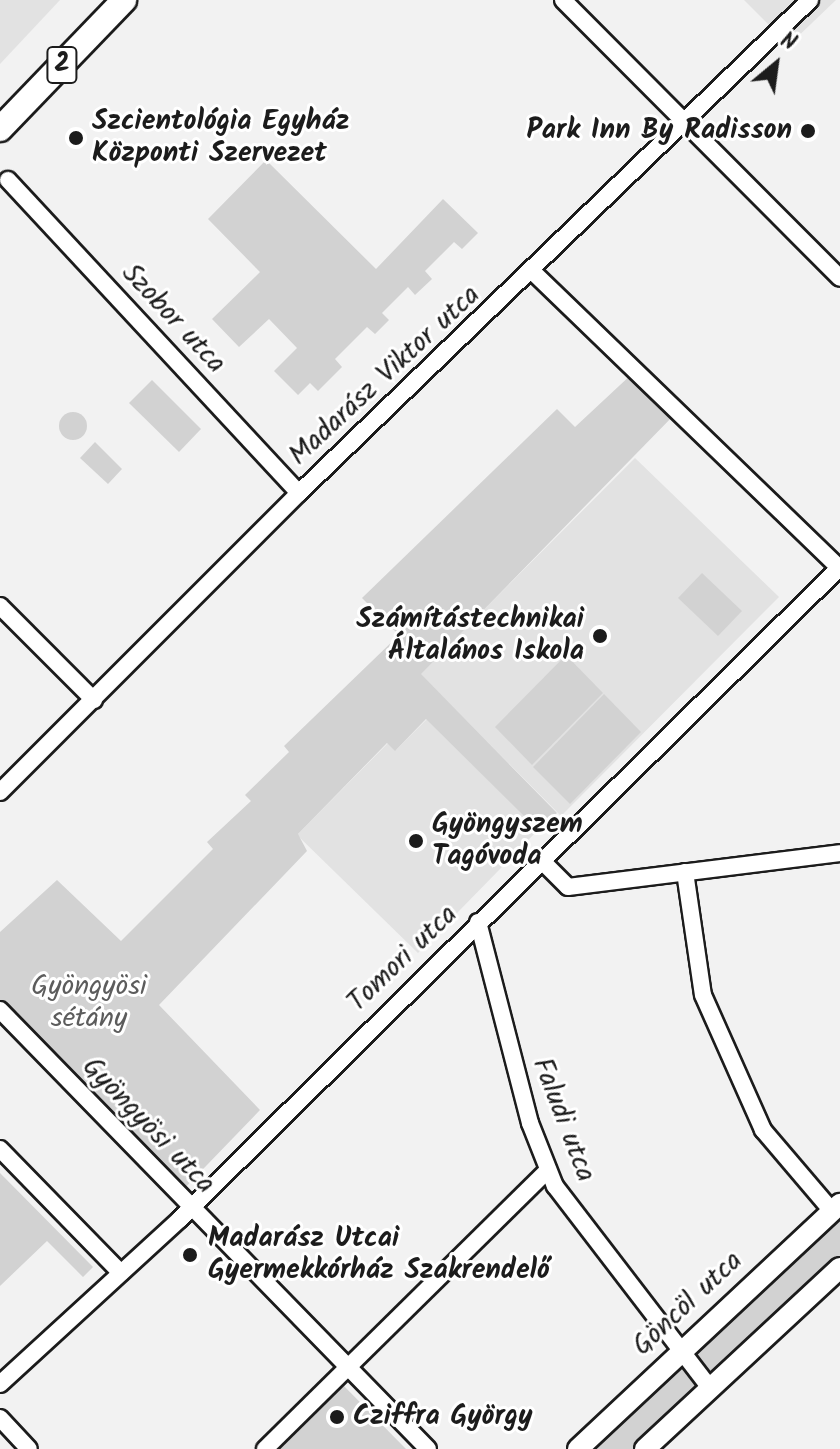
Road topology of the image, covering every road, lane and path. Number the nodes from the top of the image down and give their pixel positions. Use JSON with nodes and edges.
{"nodes":[{"id":1,"x":124,"y":0,"type":"edge"},
{"id":2,"x":563,"y":0,"type":"edge"},
{"id":3,"x":810,"y":0,"type":"edge"},
{"id":4,"x":684,"y":123,"type":"junction"},
{"id":5,"x":0,"y":129,"type":"edge"},
{"id":6,"x":8,"y":180,"type":"dead end"},
{"id":7,"x":533,"y":272,"type":"junction"},
{"id":8,"x":840,"y":278,"type":"edge"},
{"id":9,"x":299,"y":493,"type":"junction"},
{"id":10,"x":840,"y":567,"type":"edge"},
{"id":11,"x":0,"y":606,"type":"edge"},
{"id":12,"x":94,"y":700,"type":"junction"},
{"id":13,"x":0,"y":792,"type":"edge"},
{"id":14,"x":840,"y":853,"type":"edge"},
{"id":15,"x":543,"y":862,"type":"junction"},
{"id":16,"x":685,"y":872,"type":"junction"},
{"id":17,"x":478,"y":922,"type":"junction"},
{"id":18,"x":0,"y":1010,"type":"edge"},
{"id":19,"x":0,"y":1149,"type":"edge"},
{"id":20,"x":548,"y":1170,"type":"junction"},
{"id":21,"x":190,"y":1207,"type":"junction"},
{"id":22,"x":835,"y":1207,"type":"edge"},
{"id":23,"x":840,"y":1268,"type":"edge"},
{"id":24,"x":121,"y":1273,"type":"junction"},
{"id":25,"x":678,"y":1351,"type":"junction"},
{"id":26,"x":348,"y":1367,"type":"junction"},
{"id":27,"x":0,"y":1384,"type":"edge"},
{"id":28,"x":710,"y":1388,"type":"junction"},
{"id":29,"x":0,"y":1418,"type":"edge"},
{"id":30,"x":29,"y":1449,"type":"edge"},
{"id":31,"x":265,"y":1449,"type":"edge"},
{"id":32,"x":428,"y":1449,"type":"edge"},
{"id":33,"x":578,"y":1449,"type":"edge"},
{"id":34,"x":645,"y":1449,"type":"edge"}],
"edges":[{"from":1,"to":5,"type":"main road","number":"2"},
{"from":2,"to":4,"type":"street"},
{"from":3,"to":4,"type":"street","name":"Madarász Viktor utca"},
{"from":4,"to":7,"type":"street","name":"Madarász Viktor utca"},
{"from":4,"to":8,"type":"street"},
{"from":6,"to":9,"type":"street","name":"Szobor utca"},
{"from":7,"to":9,"type":"street","name":"Madarász Viktor utca"},
{"from":7,"to":10,"type":"street"},
{"from":9,"to":12,"type":"street","name":"Madarász Viktor utca"},
{"from":10,"to":15,"type":"street","name":"Tomori utca"},
{"from":11,"to":12,"type":"street"},
{"from":12,"to":13,"type":"street","name":"Madarász Viktor utca"},
{"from":14,"to":16,"type":"street"},
{"from":15,"to":16,"type":"street"},
{"from":15,"to":17,"type":"street","name":"Tomori utca"},
{"from":16,"to":22,"type":"street"},
{"from":17,"to":20,"type":"street","name":"Faludi utca"},
{"from":17,"to":21,"type":"street","name":"Tomori utca"},
{"from":18,"to":21,"type":"street","name":"Gyöngyösi utca"},
{"from":19,"to":24,"type":"street"},
{"from":20,"to":25,"type":"street","name":"Faludi utca"},
{"from":20,"to":26,"type":"street"},
{"from":21,"to":24,"type":"street","name":"Tomori utca"},
{"from":21,"to":26,"type":"street","name":"Gyöngyösi utca"},
{"from":22,"to":25,"type":"street","name":"Göncöl utca"},
{"from":23,"to":28,"type":"street"},
{"from":24,"to":27,"type":"street","name":"Tomori utca"},
{"from":25,"to":28,"type":"street","name":"Faludi utca"},
{"from":25,"to":33,"type":"street","name":"Göncöl utca"},
{"from":26,"to":31,"type":"street"},
{"from":26,"to":32,"type":"street","name":"Gyöngyösi utca"},
{"from":28,"to":34,"type":"street"},
{"from":29,"to":30,"type":"street"}]}
